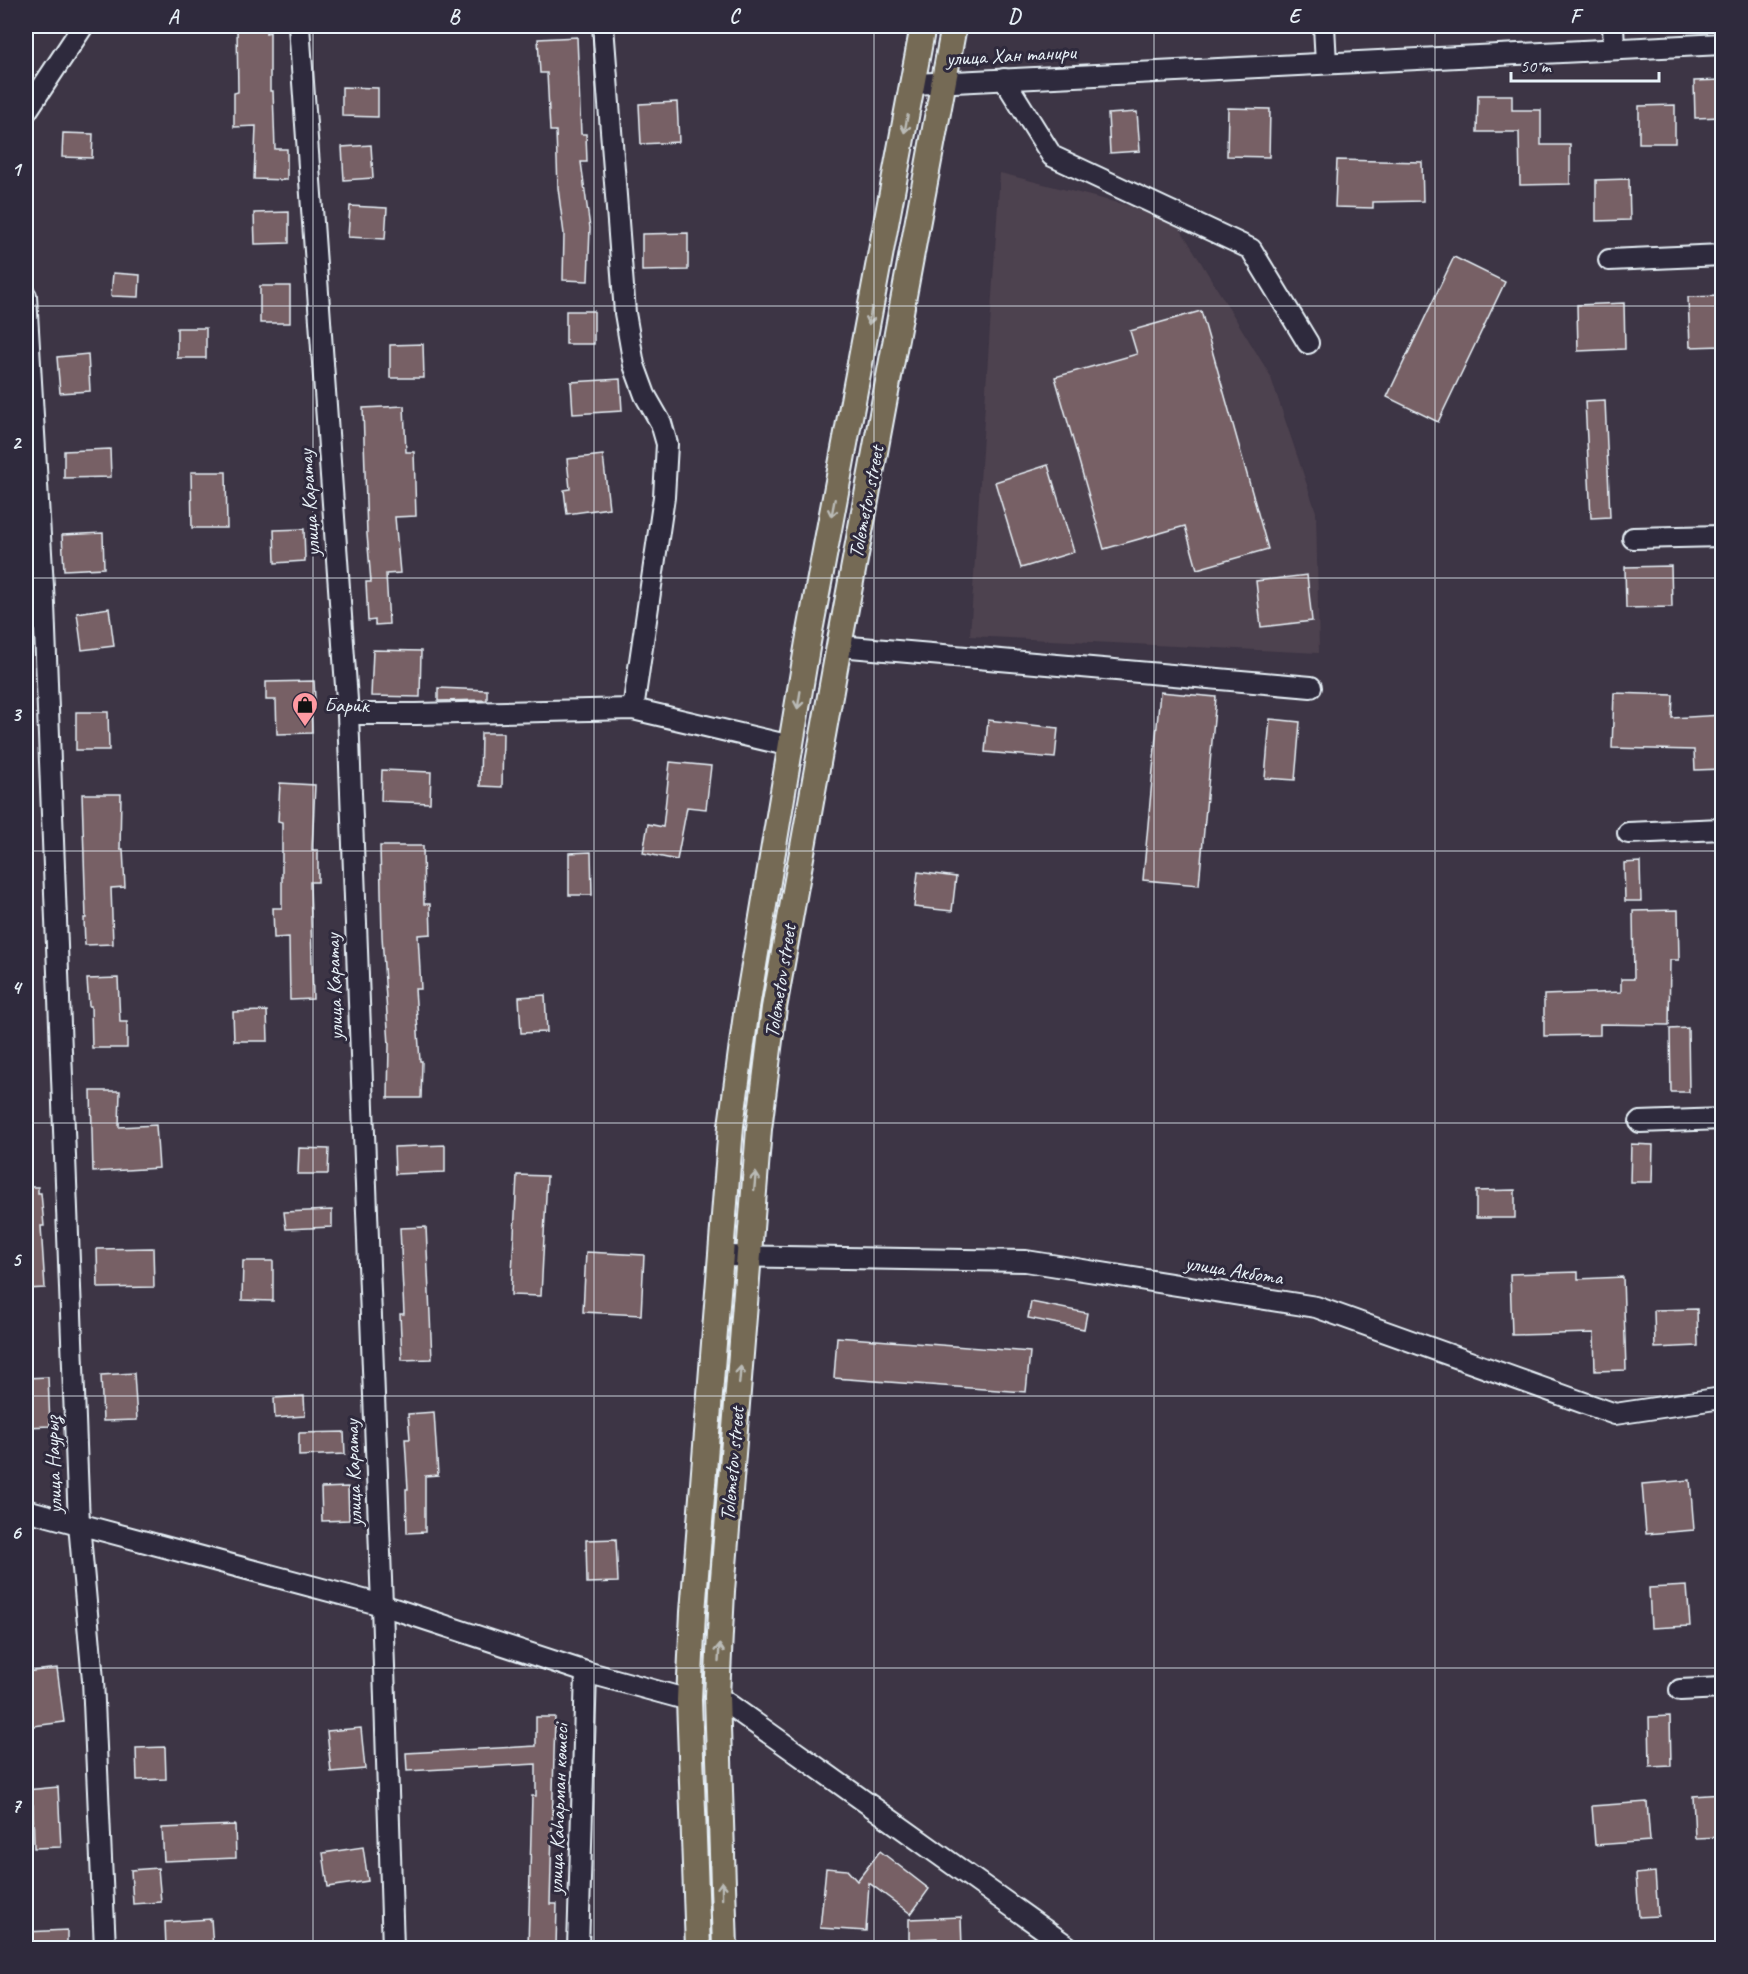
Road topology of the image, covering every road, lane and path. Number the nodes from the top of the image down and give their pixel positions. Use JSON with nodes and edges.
{"nodes":[{"id":1,"x":83,"y":26,"type":"edge"},
{"id":2,"x":299,"y":26,"type":"edge"},
{"id":3,"x":603,"y":26,"type":"edge"},
{"id":4,"x":923,"y":26,"type":"edge"},
{"id":5,"x":954,"y":26,"type":"edge"},
{"id":6,"x":1324,"y":26,"type":"edge"},
{"id":7,"x":1613,"y":26,"type":"edge"},
{"id":8,"x":1722,"y":44,"type":"edge"},
{"id":9,"x":1614,"y":49,"type":"junction"},
{"id":10,"x":1326,"y":63,"type":"junction"},
{"id":11,"x":1004,"y":79,"type":"junction"},
{"id":12,"x":945,"y":82,"type":"junction"},
{"id":13,"x":914,"y":84,"type":"junction"},
{"id":14,"x":26,"y":112,"type":"edge"},
{"id":15,"x":1722,"y":255,"type":"edge"},
{"id":16,"x":1609,"y":260,"type":"dead end"},
{"id":17,"x":26,"y":296,"type":"edge"},
{"id":18,"x":1308,"y":343,"type":"dead end"},
{"id":19,"x":1722,"y":536,"type":"edge"},
{"id":20,"x":1633,"y":538,"type":"dead end"},
{"id":21,"x":839,"y":646,"type":"junction"},
{"id":22,"x":1311,"y":687,"type":"dead end"},
{"id":23,"x":633,"y":709,"type":"junction"},
{"id":24,"x":348,"y":714,"type":"junction"},
{"id":25,"x":791,"y":746,"type":"junction"},
{"id":26,"x":1722,"y":829,"type":"edge"},
{"id":27,"x":1628,"y":833,"type":"dead end"},
{"id":28,"x":1722,"y":1119,"type":"edge"},
{"id":29,"x":1640,"y":1122,"type":"dead end"},
{"id":30,"x":720,"y":1256,"type":"junction"},
{"id":31,"x":749,"y":1256,"type":"junction"},
{"id":32,"x":1722,"y":1398,"type":"edge"},
{"id":33,"x":26,"y":1510,"type":"edge"},
{"id":34,"x":79,"y":1524,"type":"junction"},
{"id":35,"x":382,"y":1605,"type":"junction"},
{"id":36,"x":586,"y":1672,"type":"junction"},
{"id":37,"x":1722,"y":1688,"type":"edge"},
{"id":38,"x":1680,"y":1690,"type":"dead end"},
{"id":39,"x":717,"y":1695,"type":"junction"},
{"id":40,"x":689,"y":1700,"type":"junction"},
{"id":41,"x":105,"y":1948,"type":"edge"},
{"id":42,"x":393,"y":1948,"type":"edge"},
{"id":43,"x":578,"y":1948,"type":"edge"},
{"id":44,"x":698,"y":1948,"type":"edge"},
{"id":45,"x":725,"y":1948,"type":"edge"},
{"id":46,"x":1070,"y":1948,"type":"edge"}],
"edges":[{"from":1,"to":14,"type":"street"},
{"from":2,"to":24,"type":"street","name":"улица Каратау"},
{"from":3,"to":23,"type":"street"},
{"from":4,"to":13,"type":"main road","name":"Tolemetov street"},
{"from":5,"to":12,"type":"main road","name":"Tolemetov street"},
{"from":6,"to":10,"type":"street"},
{"from":7,"to":9,"type":"street"},
{"from":8,"to":9,"type":"street","name":"улица Хан танири"},
{"from":9,"to":10,"type":"street","name":"улица Хан танири"},
{"from":10,"to":11,"type":"street","name":"улица Хан танири"},
{"from":11,"to":12,"type":"street","name":"улица Хан танири"},
{"from":11,"to":18,"type":"street"},
{"from":12,"to":13,"type":"street","name":"улица Хан танири"},
{"from":12,"to":21,"type":"main road","name":"Tolemetov street"},
{"from":13,"to":25,"type":"main road","name":"Tolemetov street","one_way":true},
{"from":15,"to":16,"type":"street"},
{"from":17,"to":34,"type":"street","name":"улица Наурыз"},
{"from":19,"to":20,"type":"street"},
{"from":21,"to":22,"type":"street"},
{"from":31,"to":21,"type":"main road","name":"Tolemetov street","one_way":true},
{"from":23,"to":24,"type":"street"},
{"from":23,"to":25,"type":"street"},
{"from":24,"to":35,"type":"street","name":"улица Каратау"},
{"from":25,"to":30,"type":"main road","name":"Tolemetov street"},
{"from":26,"to":27,"type":"street"},
{"from":28,"to":29,"type":"street"},
{"from":30,"to":31,"type":"street","name":"улица Акбота"},
{"from":30,"to":40,"type":"main road","name":"Tolemetov street"},
{"from":31,"to":32,"type":"street","name":"улица Акбота"},
{"from":39,"to":31,"type":"main road","name":"Tolemetov street","one_way":true},
{"from":33,"to":34,"type":"street"},
{"from":34,"to":35,"type":"street"},
{"from":34,"to":41,"type":"street","name":"улица Наурыз"},
{"from":35,"to":36,"type":"street"},
{"from":35,"to":42,"type":"street","name":"улица Каратау"},
{"from":36,"to":40,"type":"street"},
{"from":36,"to":43,"type":"street","name":"улица Каһарман көшесі"},
{"from":37,"to":38,"type":"street"},
{"from":45,"to":39,"type":"main road","name":"Tolemetov street","one_way":true},
{"from":39,"to":46,"type":"street"},
{"from":40,"to":44,"type":"main road","name":"Tolemetov street"}]}
